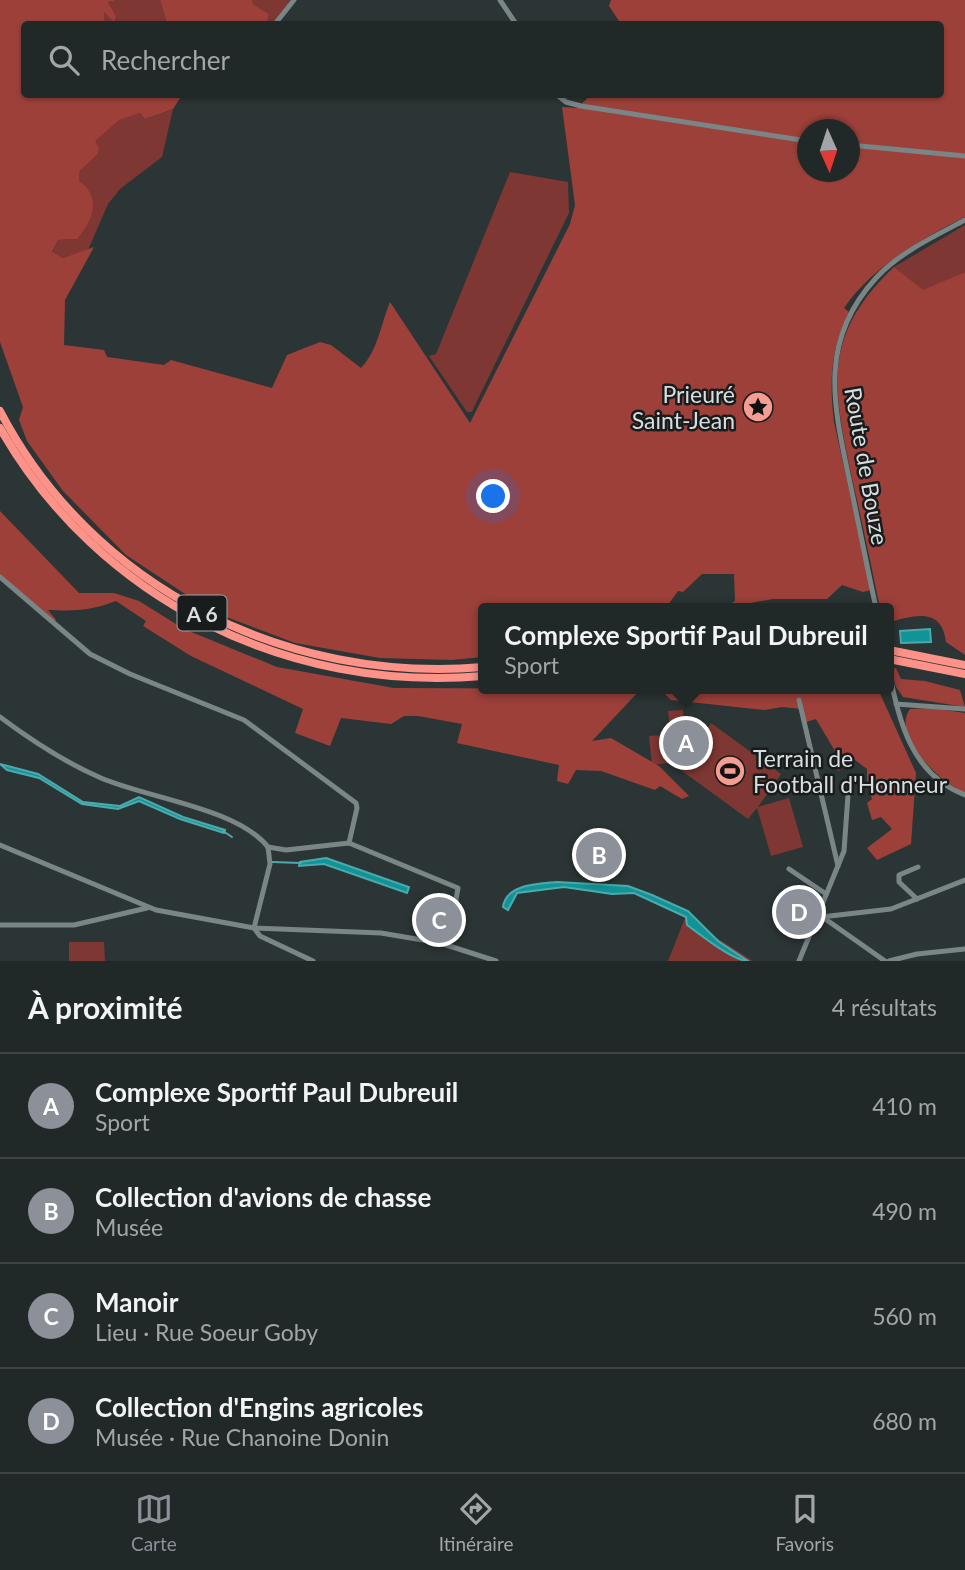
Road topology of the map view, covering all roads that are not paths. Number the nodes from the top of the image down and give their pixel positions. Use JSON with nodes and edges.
{"nodes":[{"id":1,"x":294,"y":0,"type":"edge"},
{"id":2,"x":500,"y":0,"type":"edge"},
{"id":3,"x":277,"y":21,"type":"edge"},
{"id":4,"x":514,"y":21,"type":"edge"},
{"id":5,"x":562,"y":98,"type":"edge"},
{"id":6,"x":797,"y":139,"type":"edge"},
{"id":7,"x":860,"y":146,"type":"edge"},
{"id":8,"x":965,"y":156,"type":"edge"},
{"id":9,"x":965,"y":220,"type":"edge"},
{"id":10,"x":0,"y":411,"type":"edge"},
{"id":11,"x":0,"y":428,"type":"edge"},
{"id":12,"x":0,"y":577,"type":"edge"},
{"id":13,"x":875,"y":603,"type":"edge"},
{"id":14,"x":894,"y":655,"type":"edge"},
{"id":15,"x":894,"y":656,"type":"edge"},
{"id":16,"x":965,"y":666,"type":"edge"},
{"id":17,"x":478,"y":667,"type":"edge"},
{"id":18,"x":965,"y":674,"type":"edge"},
{"id":19,"x":478,"y":676,"type":"edge"},
{"id":20,"x":894,"y":694,"type":"edge"},
{"id":21,"x":799,"y":700,"type":"dead end"},
{"id":22,"x":896,"y":704,"type":"junction"},
{"id":23,"x":965,"y":709,"type":"edge"},
{"id":24,"x":0,"y":717,"type":"edge"},
{"id":25,"x":848,"y":795,"type":"dead end"},
{"id":26,"x":965,"y":795,"type":"edge"},
{"id":27,"x":349,"y":843,"type":"junction"},
{"id":28,"x":0,"y":845,"type":"edge"},
{"id":29,"x":268,"y":847,"type":"junction"},
{"id":30,"x":838,"y":866,"type":"junction"},
{"id":31,"x":918,"y":867,"type":"dead end"},
{"id":32,"x":789,"y":869,"type":"dead end"},
{"id":33,"x":965,"y":880,"type":"edge"},
{"id":34,"x":826,"y":894,"type":"junction"},
{"id":35,"x":917,"y":899,"type":"junction"},
{"id":36,"x":147,"y":908,"type":"junction"},
{"id":37,"x":820,"y":916,"type":"junction"},
{"id":38,"x":0,"y":925,"type":"edge"},
{"id":39,"x":254,"y":928,"type":"junction"},
{"id":40,"x":447,"y":945,"type":"junction"},
{"id":41,"x":965,"y":949,"type":"edge"},
{"id":42,"x":475,"y":958,"type":"edge"},
{"id":43,"x":313,"y":961,"type":"edge"},
{"id":44,"x":496,"y":961,"type":"edge"},
{"id":45,"x":799,"y":961,"type":"edge"},
{"id":46,"x":887,"y":961,"type":"edge"}],
"edges":[{"from":1,"to":3,"type":"street"},
{"from":2,"to":4,"type":"street"},
{"from":5,"to":6,"type":"street"},
{"from":7,"to":8,"type":"street"},
{"from":9,"to":13,"type":"street","name":"Route de Bouze"},
{"from":10,"to":17,"type":"highway","number":"A 6"},
{"from":11,"to":19,"type":"highway","number":"A 6"},
{"from":12,"to":27,"type":"street"},
{"from":14,"to":16,"type":"highway"},
{"from":15,"to":18,"type":"highway"},
{"from":20,"to":22,"type":"street"},
{"from":21,"to":30,"type":"street"},
{"from":22,"to":23,"type":"street"},
{"from":22,"to":26,"type":"street"},
{"from":24,"to":29,"type":"street"},
{"from":25,"to":30,"type":"street"},
{"from":27,"to":29,"type":"street"},
{"from":27,"to":40,"type":"street"},
{"from":28,"to":36,"type":"street"},
{"from":29,"to":39,"type":"street"},
{"from":30,"to":34,"type":"street"},
{"from":31,"to":35,"type":"street"},
{"from":32,"to":34,"type":"street"},
{"from":33,"to":35,"type":"street"},
{"from":34,"to":37,"type":"street"},
{"from":35,"to":37,"type":"street"},
{"from":36,"to":38,"type":"street"},
{"from":36,"to":39,"type":"street"},
{"from":37,"to":45,"type":"street"},
{"from":37,"to":46,"type":"street"},
{"from":39,"to":40,"type":"street"},
{"from":39,"to":43,"type":"street"},
{"from":40,"to":42,"type":"street"},
{"from":41,"to":46,"type":"street"},
{"from":42,"to":44,"type":"street"}]}
